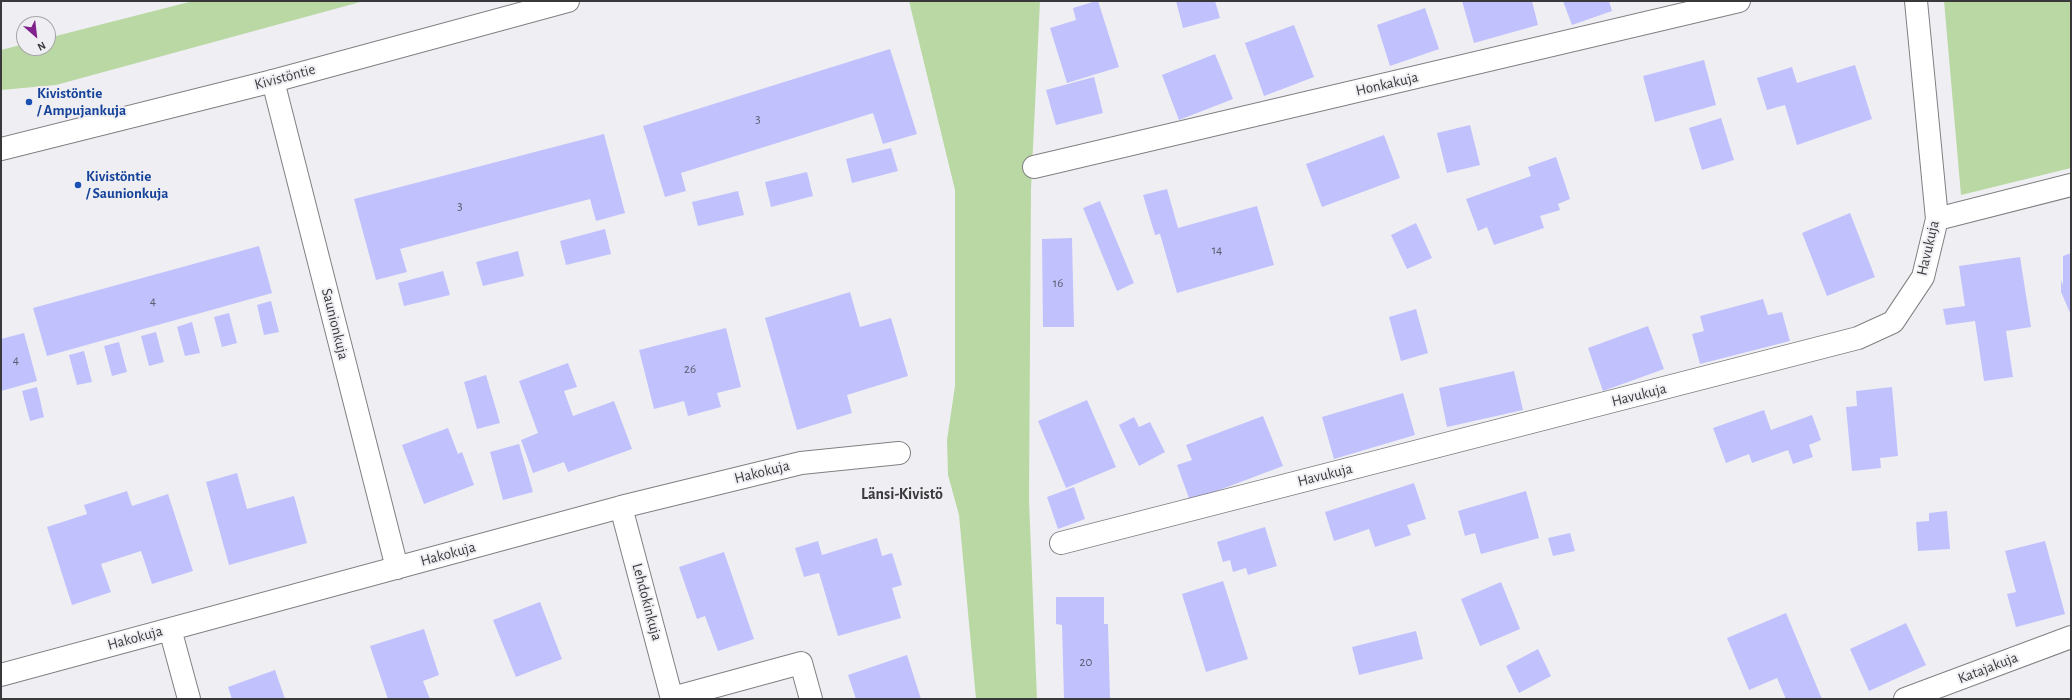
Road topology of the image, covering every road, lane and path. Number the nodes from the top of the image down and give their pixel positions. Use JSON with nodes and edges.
{"nodes":[{"id":1,"x":568,"y":1,"type":"edge"},
{"id":2,"x":1739,"y":1,"type":"edge"},
{"id":3,"x":1916,"y":1,"type":"edge"},
{"id":4,"x":273,"y":81,"type":"junction"},
{"id":5,"x":1,"y":149,"type":"edge"},
{"id":6,"x":1034,"y":167,"type":"dead end"},
{"id":7,"x":2071,"y":186,"type":"edge"},
{"id":8,"x":1937,"y":219,"type":"junction"},
{"id":9,"x":900,"y":453,"type":"dead end"},
{"id":10,"x":622,"y":507,"type":"junction"},
{"id":11,"x":1060,"y":543,"type":"dead end"},
{"id":12,"x":397,"y":568,"type":"junction"},
{"id":13,"x":170,"y":629,"type":"junction"},
{"id":14,"x":2071,"y":637,"type":"edge"},
{"id":15,"x":1,"y":675,"type":"edge"},
{"id":16,"x":672,"y":698,"type":"edge"},
{"id":17,"x":189,"y":699,"type":"edge"},
{"id":18,"x":811,"y":699,"type":"edge"},
{"id":19,"x":1905,"y":699,"type":"edge"}],
"edges":[{"from":1,"to":4,"type":"street","name":"Kivistöntie"},
{"from":2,"to":6,"type":"street","name":"Honkakuja"},
{"from":3,"to":8,"type":"street","name":"Havukuja"},
{"from":4,"to":5,"type":"street","name":"Kivistöntie"},
{"from":4,"to":12,"type":"street","name":"Saunionkuja"},
{"from":7,"to":8,"type":"street"},
{"from":8,"to":11,"type":"street","name":"Havukuja"},
{"from":9,"to":10,"type":"street","name":"Hakokuja"},
{"from":10,"to":12,"type":"street","name":"Hakokuja"},
{"from":10,"to":16,"type":"street","name":"Lehdokinkuja"},
{"from":12,"to":13,"type":"street","name":"Hakokuja"},
{"from":13,"to":15,"type":"street","name":"Hakokuja"},
{"from":13,"to":17,"type":"street"},
{"from":14,"to":19,"type":"street","name":"Katajakuja"},
{"from":16,"to":18,"type":"street","name":"Lehdokinkuja"}]}
